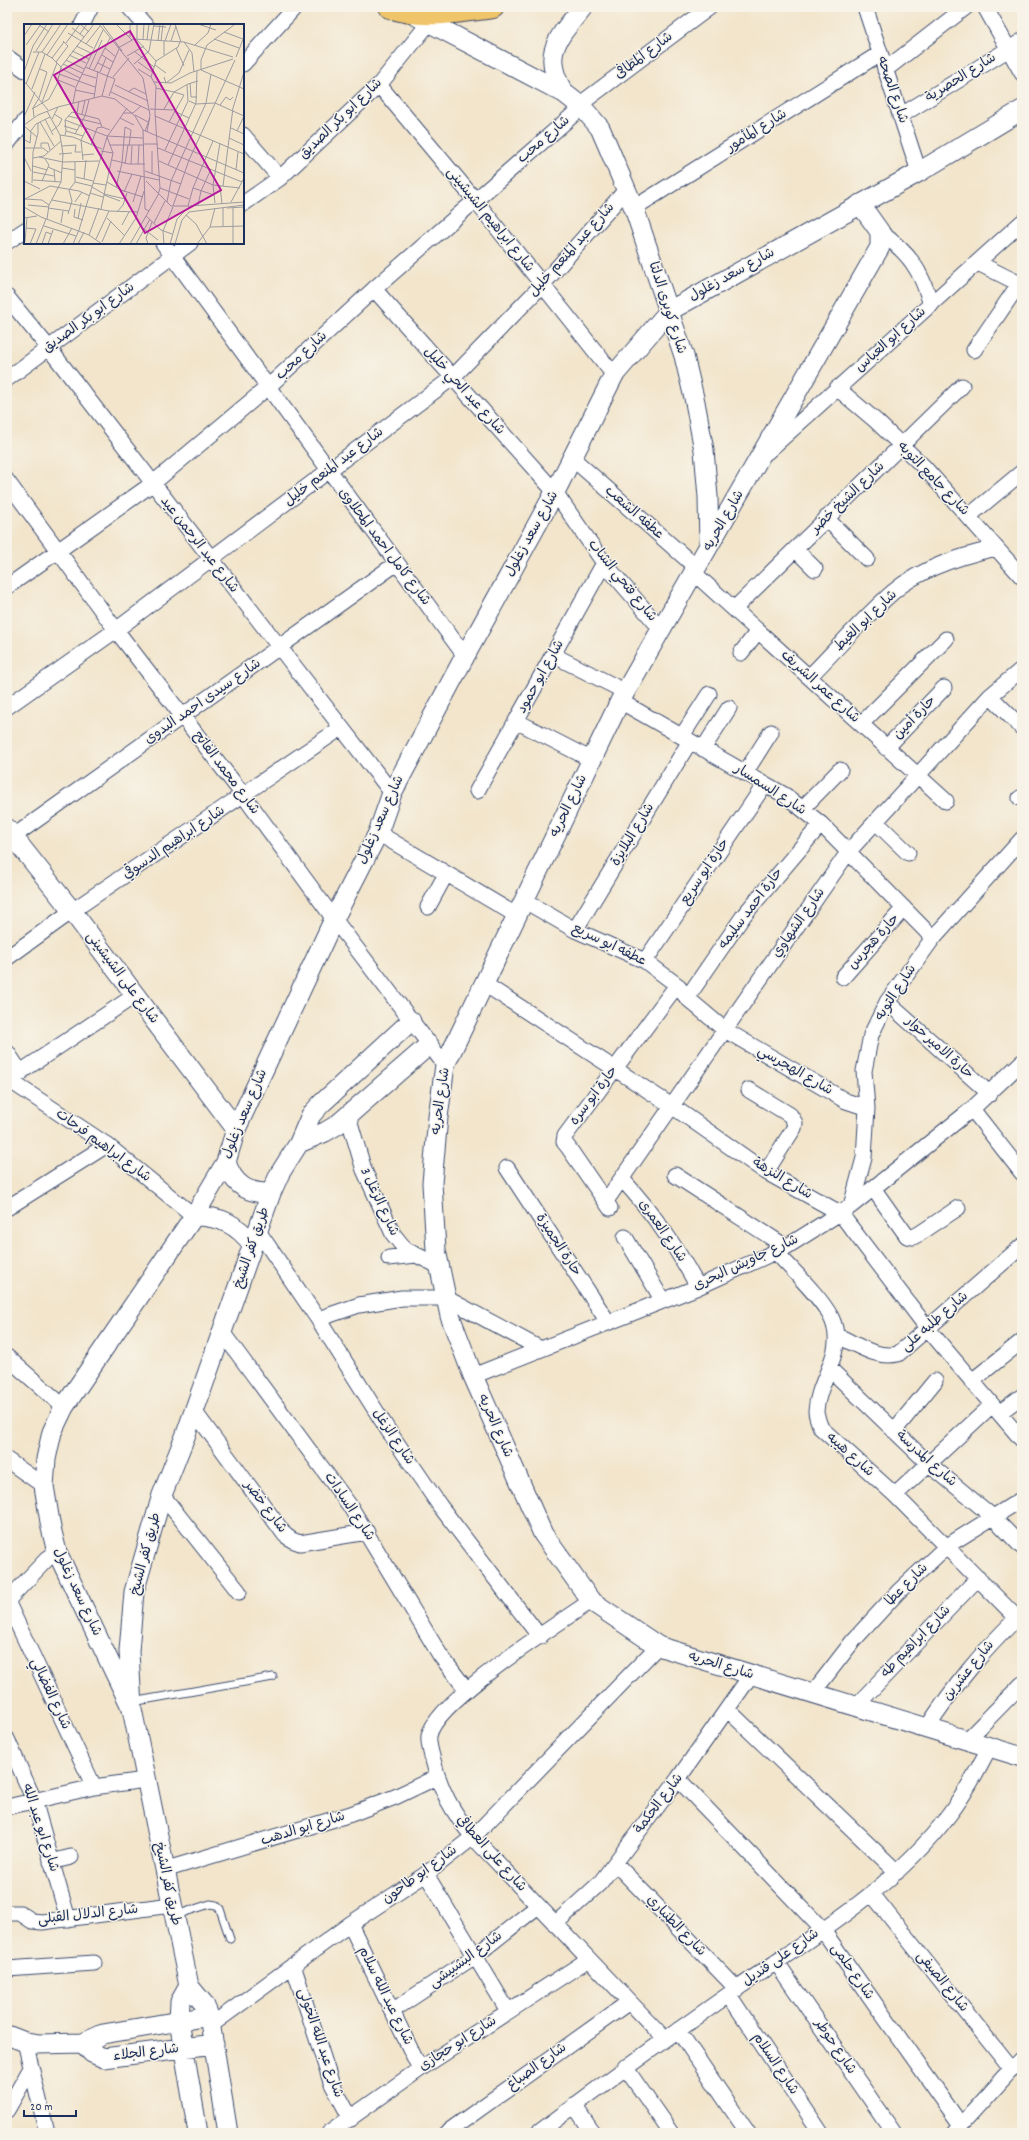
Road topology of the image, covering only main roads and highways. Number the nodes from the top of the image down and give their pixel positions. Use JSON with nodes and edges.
{"nodes":[{"id":1,"x":493,"y":7,"type":"edge"},
{"id":2,"x":400,"y":10,"type":"edge"}],
"edges":[{"from":1,"to":2,"type":"main road"}]}
